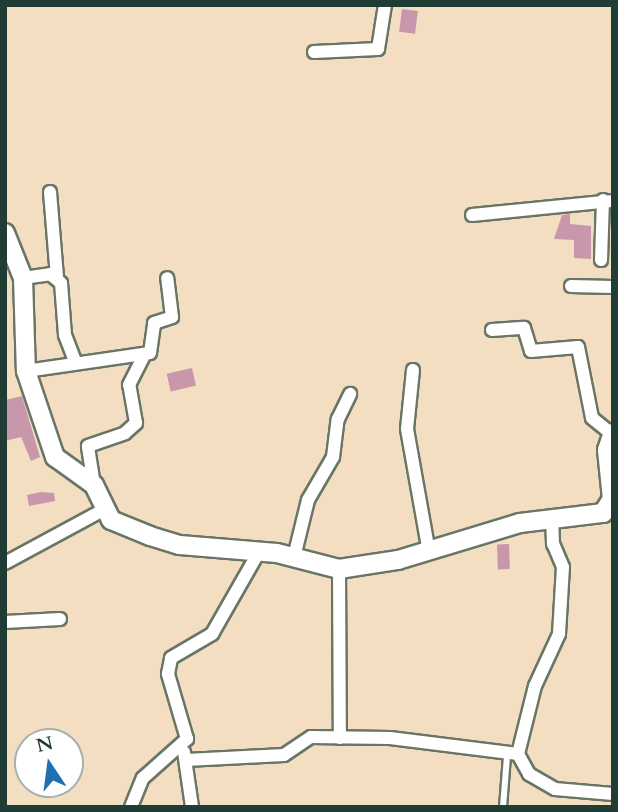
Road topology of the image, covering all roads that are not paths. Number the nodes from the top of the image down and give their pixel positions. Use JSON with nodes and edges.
{"nodes":[{"id":1,"x":385,"y":5,"type":"edge"},
{"id":2,"x":314,"y":52,"type":"dead end"},
{"id":3,"x":50,"y":192,"type":"dead end"},
{"id":4,"x":608,"y":200,"type":"edge"},
{"id":5,"x":472,"y":215,"type":"dead end"},
{"id":6,"x":5,"y":233,"type":"edge"},
{"id":7,"x":601,"y":260,"type":"dead end"},
{"id":8,"x":57,"y":277,"type":"junction"},
{"id":9,"x":23,"y":278,"type":"junction"},
{"id":10,"x":167,"y":278,"type":"dead end"},
{"id":11,"x":571,"y":286,"type":"dead end"},
{"id":12,"x":613,"y":287,"type":"edge"},
{"id":13,"x":492,"y":330,"type":"dead end"},
{"id":14,"x":144,"y":356,"type":"junction"},
{"id":15,"x":75,"y":361,"type":"junction"},
{"id":16,"x":413,"y":370,"type":"dead end"},
{"id":17,"x":26,"y":371,"type":"junction"},
{"id":18,"x":350,"y":394,"type":"dead end"},
{"id":19,"x":612,"y":433,"type":"edge"},
{"id":20,"x":94,"y":485,"type":"junction"},
{"id":21,"x":103,"y":510,"type":"junction"},
{"id":22,"x":608,"y":514,"type":"edge"},
{"id":23,"x":552,"y":518,"type":"junction"},
{"id":24,"x":260,"y":550,"type":"junction"},
{"id":25,"x":429,"y":552,"type":"junction"},
{"id":26,"x":294,"y":557,"type":"junction"},
{"id":27,"x":5,"y":563,"type":"edge"},
{"id":28,"x":339,"y":569,"type":"junction"},
{"id":29,"x":60,"y":619,"type":"dead end"},
{"id":30,"x":5,"y":622,"type":"edge"},
{"id":31,"x":340,"y":738,"type":"junction"},
{"id":32,"x":185,"y":754,"type":"junction"},
{"id":33,"x":513,"y":755,"type":"junction"},
{"id":34,"x":613,"y":794,"type":"edge"},
{"id":35,"x":131,"y":807,"type":"edge"},
{"id":36,"x":192,"y":807,"type":"edge"},
{"id":37,"x":503,"y":807,"type":"edge"}],
"edges":[{"from":1,"to":2,"type":"street"},
{"from":3,"to":8,"type":"street"},
{"from":4,"to":5,"type":"street"},
{"from":4,"to":7,"type":"street"},
{"from":6,"to":9,"type":"street"},
{"from":8,"to":9,"type":"street"},
{"from":8,"to":15,"type":"street"},
{"from":9,"to":17,"type":"street"},
{"from":10,"to":14,"type":"street"},
{"from":11,"to":12,"type":"street"},
{"from":13,"to":19,"type":"street"},
{"from":14,"to":15,"type":"street"},
{"from":14,"to":20,"type":"street"},
{"from":15,"to":17,"type":"street"},
{"from":16,"to":25,"type":"street"},
{"from":17,"to":20,"type":"street"},
{"from":18,"to":26,"type":"street"},
{"from":19,"to":22,"type":"street"},
{"from":20,"to":21,"type":"street"},
{"from":21,"to":24,"type":"street"},
{"from":21,"to":27,"type":"street"},
{"from":22,"to":23,"type":"street"},
{"from":23,"to":25,"type":"street"},
{"from":23,"to":33,"type":"street"},
{"from":24,"to":26,"type":"street"},
{"from":24,"to":32,"type":"street"},
{"from":25,"to":28,"type":"street"},
{"from":26,"to":28,"type":"street"},
{"from":28,"to":31,"type":"street"},
{"from":29,"to":30,"type":"street"},
{"from":31,"to":32,"type":"street"},
{"from":31,"to":33,"type":"street"},
{"from":32,"to":35,"type":"street"},
{"from":32,"to":36,"type":"street"},
{"from":33,"to":34,"type":"street"},
{"from":33,"to":37,"type":"lane"}]}
